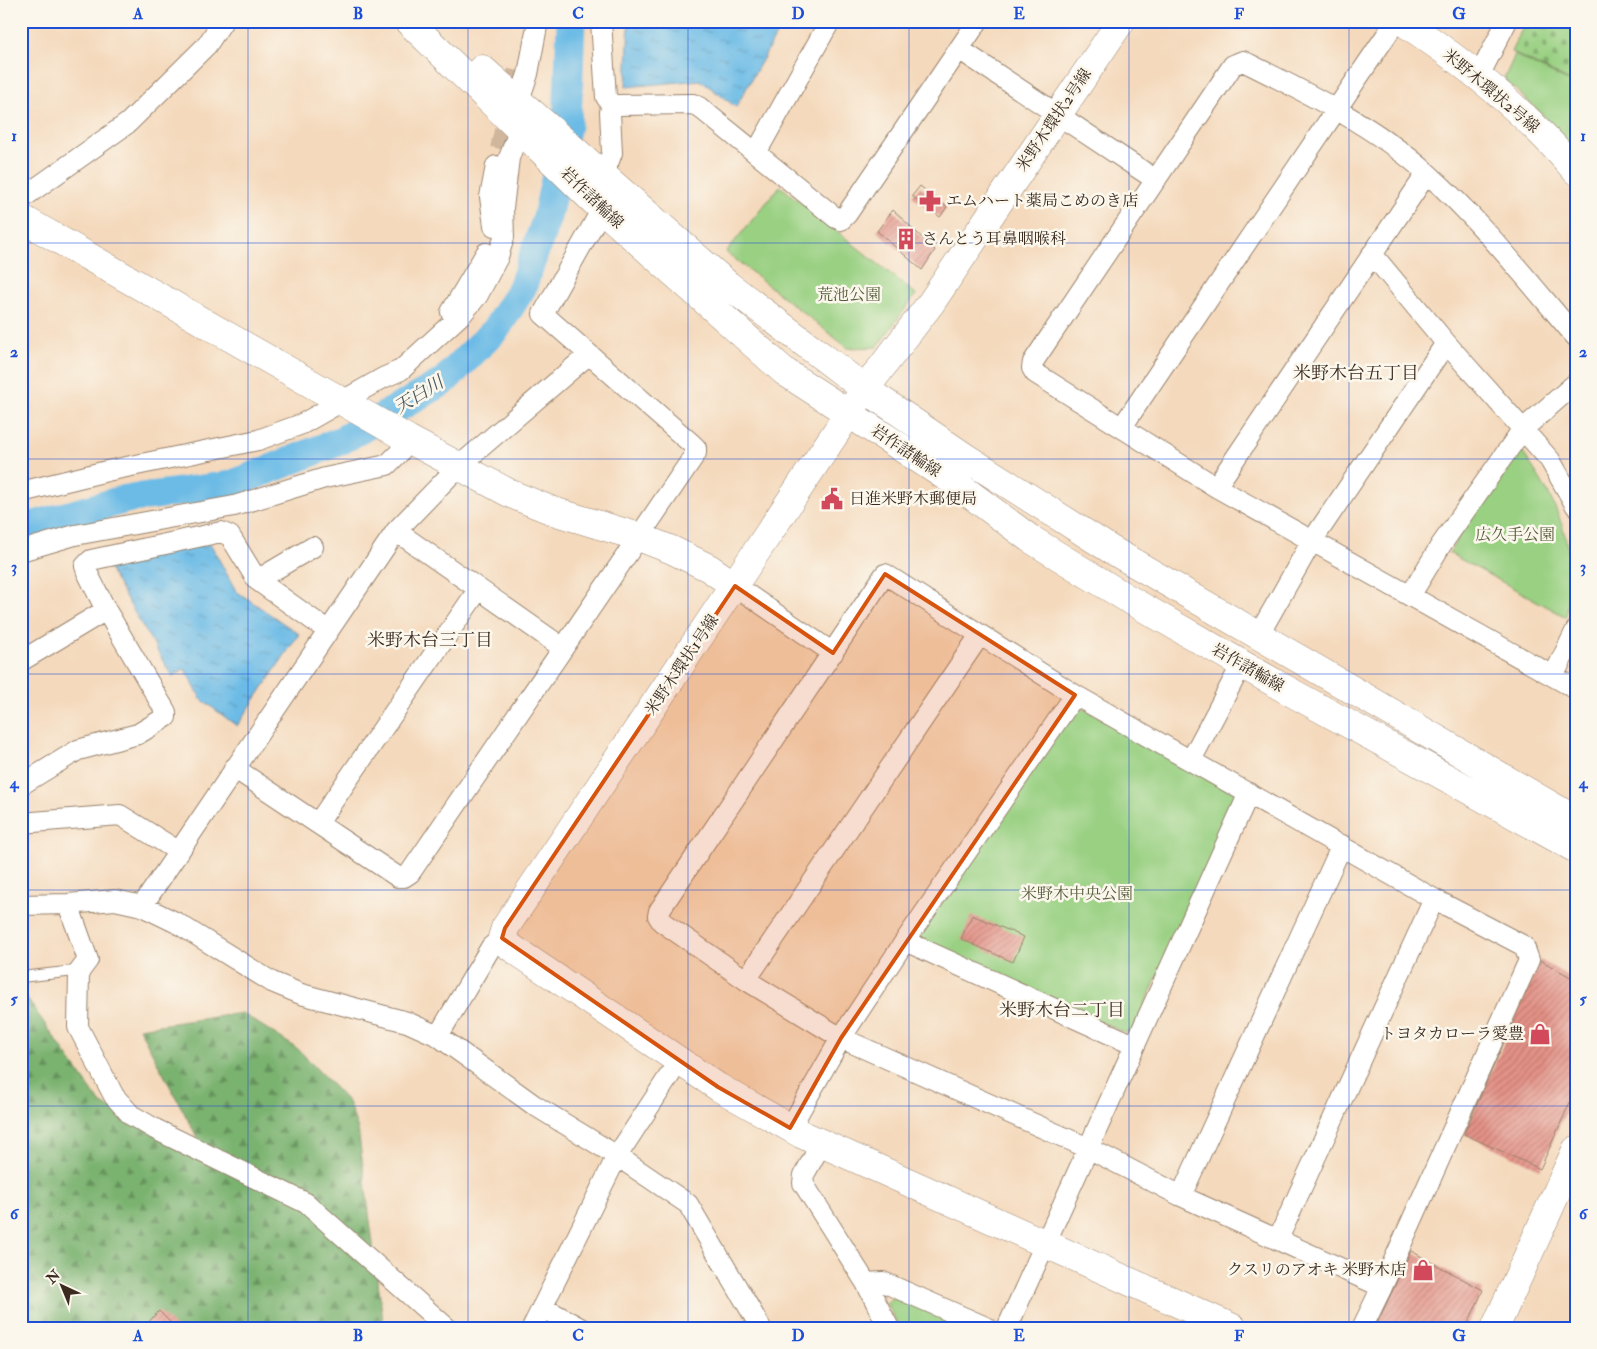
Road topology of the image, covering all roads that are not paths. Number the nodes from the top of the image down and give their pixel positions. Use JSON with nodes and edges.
{"nodes":[{"id":1,"x":222,"y":21,"type":"edge"},
{"id":2,"x":408,"y":21,"type":"edge"},
{"id":3,"x":430,"y":21,"type":"edge"},
{"id":4,"x":527,"y":21,"type":"edge"},
{"id":5,"x":538,"y":21,"type":"edge"},
{"id":6,"x":601,"y":21,"type":"edge"},
{"id":7,"x":830,"y":21,"type":"edge"},
{"id":8,"x":978,"y":21,"type":"edge"},
{"id":9,"x":1121,"y":21,"type":"edge"},
{"id":10,"x":1396,"y":21,"type":"edge"},
{"id":11,"x":1402,"y":21,"type":"edge"},
{"id":12,"x":1507,"y":21,"type":"edge"},
{"id":13,"x":959,"y":49,"type":"junction"},
{"id":14,"x":519,"y":65,"type":"tunnel mouth"},
{"id":15,"x":1479,"y":76,"type":"junction"},
{"id":16,"x":519,"y":100,"type":"junction"},
{"id":17,"x":612,"y":106,"type":"junction"},
{"id":18,"x":1337,"y":108,"type":"junction"},
{"id":19,"x":1057,"y":114,"type":"junction"},
{"id":20,"x":523,"y":132,"type":"junction"},
{"id":21,"x":500,"y":149,"type":"tunnel mouth"},
{"id":22,"x":756,"y":153,"type":"junction"},
{"id":23,"x":1576,"y":171,"type":"edge"},
{"id":24,"x":1427,"y":173,"type":"junction"},
{"id":25,"x":1156,"y":180,"type":"junction"},
{"id":26,"x":596,"y":184,"type":"junction"},
{"id":27,"x":21,"y":199,"type":"edge"},
{"id":28,"x":21,"y":218,"type":"edge"},
{"id":29,"x":1372,"y":254,"type":"junction"},
{"id":30,"x":438,"y":333,"type":"junction"},
{"id":31,"x":1576,"y":336,"type":"edge"},
{"id":32,"x":1446,"y":343,"type":"junction"},
{"id":33,"x":588,"y":355,"type":"junction"},
{"id":34,"x":1576,"y":383,"type":"edge"},
{"id":35,"x":865,"y":389,"type":"junction"},
{"id":36,"x":340,"y":401,"type":"junction"},
{"id":37,"x":849,"y":414,"type":"junction"},
{"id":38,"x":1122,"y":427,"type":"junction"},
{"id":39,"x":1522,"y":430,"type":"junction"},
{"id":40,"x":404,"y":437,"type":"junction"},
{"id":41,"x":458,"y":467,"type":"junction"},
{"id":42,"x":1216,"y":487,"type":"junction"},
{"id":43,"x":21,"y":492,"type":"edge"},
{"id":44,"x":1576,"y":506,"type":"edge"},
{"id":45,"x":396,"y":532,"type":"junction"},
{"id":46,"x":639,"y":537,"type":"junction"},
{"id":47,"x":1312,"y":541,"type":"junction"},
{"id":48,"x":313,"y":547,"type":"dead end"},
{"id":49,"x":21,"y":552,"type":"edge"},
{"id":50,"x":257,"y":580,"type":"junction"},
{"id":51,"x":735,"y":586,"type":"junction"},
{"id":52,"x":478,"y":590,"type":"junction"},
{"id":53,"x":1410,"y":596,"type":"junction"},
{"id":54,"x":106,"y":610,"type":"junction"},
{"id":55,"x":328,"y":630,"type":"junction"},
{"id":56,"x":1576,"y":630,"type":"edge"},
{"id":57,"x":980,"y":635,"type":"junction"},
{"id":58,"x":1258,"y":636,"type":"junction"},
{"id":59,"x":563,"y":648,"type":"junction"},
{"id":60,"x":834,"y":653,"type":"junction"},
{"id":61,"x":21,"y":661,"type":"edge"},
{"id":62,"x":1242,"y":664,"type":"junction"},
{"id":63,"x":1554,"y":675,"type":"junction"},
{"id":64,"x":1576,"y":689,"type":"edge"},
{"id":65,"x":1075,"y":695,"type":"junction"},
{"id":66,"x":1191,"y":760,"type":"junction"},
{"id":67,"x":234,"y":768,"type":"junction"},
{"id":68,"x":21,"y":785,"type":"edge"},
{"id":69,"x":1249,"y":793,"type":"junction"},
{"id":70,"x":1576,"y":820,"type":"edge"},
{"id":71,"x":21,"y":823,"type":"edge"},
{"id":72,"x":318,"y":823,"type":"junction"},
{"id":73,"x":1342,"y":845,"type":"junction"},
{"id":74,"x":1576,"y":849,"type":"edge"},
{"id":75,"x":178,"y":851,"type":"junction"},
{"id":76,"x":1434,"y":899,"type":"junction"},
{"id":77,"x":68,"y":904,"type":"junction"},
{"id":78,"x":21,"y":905,"type":"edge"},
{"id":79,"x":142,"y":906,"type":"junction"},
{"id":80,"x":504,"y":939,"type":"junction"},
{"id":81,"x":905,"y":941,"type":"junction"},
{"id":82,"x":79,"y":972,"type":"junction"},
{"id":83,"x":21,"y":977,"type":"edge"},
{"id":84,"x":746,"y":980,"type":"junction"},
{"id":85,"x":438,"y":1036,"type":"junction"},
{"id":86,"x":841,"y":1038,"type":"junction"},
{"id":87,"x":1134,"y":1045,"type":"junction"},
{"id":88,"x":679,"y":1061,"type":"junction"},
{"id":89,"x":790,"y":1128,"type":"junction"},
{"id":90,"x":821,"y":1144,"type":"junction"},
{"id":91,"x":1088,"y":1148,"type":"junction"},
{"id":92,"x":1576,"y":1150,"type":"edge"},
{"id":93,"x":617,"y":1156,"type":"junction"},
{"id":94,"x":1182,"y":1196,"type":"junction"},
{"id":95,"x":1278,"y":1239,"type":"junction"},
{"id":96,"x":1045,"y":1242,"type":"junction"},
{"id":97,"x":866,"y":1284,"type":"junction"},
{"id":98,"x":1382,"y":1287,"type":"junction"},
{"id":99,"x":542,"y":1307,"type":"junction"},
{"id":100,"x":447,"y":1328,"type":"edge"},
{"id":101,"x":532,"y":1328,"type":"edge"},
{"id":102,"x":580,"y":1328,"type":"edge"},
{"id":103,"x":762,"y":1328,"type":"edge"},
{"id":104,"x":889,"y":1328,"type":"edge"},
{"id":105,"x":988,"y":1328,"type":"edge"},
{"id":106,"x":1007,"y":1328,"type":"edge"},
{"id":107,"x":1233,"y":1328,"type":"edge"},
{"id":108,"x":1362,"y":1328,"type":"edge"},
{"id":109,"x":1495,"y":1328,"type":"edge"}],
"edges":[{"from":1,"to":27,"type":"street"},
{"from":2,"to":20,"type":"street","name":"岩作諸輪線"},
{"from":3,"to":16,"type":"street","name":"岩作諸輪線"},
{"from":4,"to":14,"type":"street"},
{"from":5,"to":16,"type":"street"},
{"from":6,"to":17,"type":"street"},
{"from":7,"to":22,"type":"street"},
{"from":8,"to":13,"type":"street"},
{"from":9,"to":19,"type":"street","name":"米野木環状2号線"},
{"from":10,"to":18,"type":"street"},
{"from":11,"to":15,"type":"street","name":"米野木環状2号線"},
{"from":12,"to":15,"type":"street"},
{"from":13,"to":19,"type":"street"},
{"from":13,"to":22,"type":"street"},
{"from":15,"to":23,"type":"street","name":"米野木環状2号線"},
{"from":16,"to":26,"type":"street","name":"岩作諸輪線"},
{"from":17,"to":22,"type":"street"},
{"from":17,"to":26,"type":"street"},
{"from":18,"to":24,"type":"street"},
{"from":18,"to":25,"type":"street"},
{"from":18,"to":38,"type":"street"},
{"from":19,"to":25,"type":"street"},
{"from":19,"to":35,"type":"street","name":"米野木環状2号線"},
{"from":20,"to":26,"type":"street","name":"岩作諸輪線"},
{"from":20,"to":30,"type":"street"},
{"from":21,"to":30,"type":"street"},
{"from":24,"to":29,"type":"street"},
{"from":24,"to":31,"type":"street"},
{"from":25,"to":38,"type":"street"},
{"from":26,"to":33,"type":"street"},
{"from":26,"to":35,"type":"street","name":"岩作諸輪線"},
{"from":26,"to":37,"type":"street","name":"岩作諸輪線"},
{"from":28,"to":36,"type":"street"},
{"from":29,"to":32,"type":"street"},
{"from":29,"to":42,"type":"street"},
{"from":30,"to":36,"type":"street"},
{"from":32,"to":39,"type":"street"},
{"from":32,"to":47,"type":"street"},
{"from":33,"to":41,"type":"street"},
{"from":33,"to":46,"type":"street"},
{"from":34,"to":39,"type":"street"},
{"from":35,"to":37,"type":"street","name":"米野木環状1号線"},
{"from":35,"to":58,"type":"street","name":"岩作諸輪線"},
{"from":36,"to":40,"type":"street"},
{"from":36,"to":43,"type":"street"},
{"from":37,"to":51,"type":"street","name":"米野木環状1号線"},
{"from":37,"to":62,"type":"street","name":"岩作諸輪線"},
{"from":38,"to":42,"type":"street"},
{"from":39,"to":44,"type":"street"},
{"from":39,"to":53,"type":"street"},
{"from":40,"to":41,"type":"street"},
{"from":40,"to":49,"type":"street"},
{"from":41,"to":45,"type":"street"},
{"from":41,"to":46,"type":"street"},
{"from":42,"to":47,"type":"street"},
{"from":45,"to":52,"type":"street"},
{"from":45,"to":55,"type":"street"},
{"from":46,"to":51,"type":"street"},
{"from":46,"to":59,"type":"street"},
{"from":47,"to":53,"type":"street"},
{"from":47,"to":58,"type":"street"},
{"from":48,"to":50,"type":"street"},
{"from":50,"to":54,"type":"street"},
{"from":50,"to":55,"type":"street"},
{"from":51,"to":60,"type":"street"},
{"from":51,"to":80,"type":"street","name":"米野木環状1号線"},
{"from":52,"to":59,"type":"street"},
{"from":52,"to":72,"type":"street"},
{"from":53,"to":63,"type":"street"},
{"from":54,"to":61,"type":"street"},
{"from":54,"to":68,"type":"street"},
{"from":55,"to":67,"type":"street"},
{"from":56,"to":63,"type":"street"},
{"from":57,"to":60,"type":"street"},
{"from":57,"to":65,"type":"street"},
{"from":57,"to":84,"type":"street"},
{"from":58,"to":70,"type":"street","name":"岩作諸輪線"},
{"from":59,"to":72,"type":"street"},
{"from":60,"to":84,"type":"street"},
{"from":62,"to":66,"type":"street"},
{"from":62,"to":74,"type":"street","name":"岩作諸輪線"},
{"from":63,"to":64,"type":"street"},
{"from":65,"to":66,"type":"street"},
{"from":65,"to":81,"type":"street"},
{"from":66,"to":69,"type":"street"},
{"from":67,"to":72,"type":"street"},
{"from":67,"to":75,"type":"street"},
{"from":69,"to":73,"type":"street"},
{"from":69,"to":87,"type":"street"},
{"from":71,"to":75,"type":"street"},
{"from":73,"to":76,"type":"street"},
{"from":73,"to":94,"type":"street"},
{"from":75,"to":79,"type":"street"},
{"from":76,"to":95,"type":"street"},
{"from":76,"to":98,"type":"street"},
{"from":77,"to":78,"type":"street"},
{"from":77,"to":79,"type":"street"},
{"from":77,"to":82,"type":"street"},
{"from":79,"to":85,"type":"street"},
{"from":80,"to":85,"type":"street"},
{"from":80,"to":88,"type":"street"},
{"from":81,"to":86,"type":"street"},
{"from":81,"to":87,"type":"street"},
{"from":82,"to":83,"type":"lane"},
{"from":82,"to":100,"type":"street"},
{"from":84,"to":86,"type":"street"},
{"from":85,"to":93,"type":"street"},
{"from":86,"to":89,"type":"street"},
{"from":86,"to":91,"type":"street"},
{"from":87,"to":91,"type":"street"},
{"from":88,"to":89,"type":"street"},
{"from":88,"to":93,"type":"street"},
{"from":89,"to":90,"type":"street"},
{"from":90,"to":96,"type":"street"},
{"from":90,"to":97,"type":"street"},
{"from":91,"to":94,"type":"street"},
{"from":91,"to":96,"type":"street"},
{"from":92,"to":109,"type":"street"},
{"from":93,"to":99,"type":"street"},
{"from":93,"to":103,"type":"street"},
{"from":94,"to":95,"type":"street"},
{"from":95,"to":98,"type":"street"},
{"from":96,"to":106,"type":"street"},
{"from":96,"to":107,"type":"street"},
{"from":97,"to":104,"type":"street"},
{"from":97,"to":105,"type":"street"},
{"from":98,"to":108,"type":"street"},
{"from":99,"to":101,"type":"street"},
{"from":99,"to":102,"type":"street"}]}
